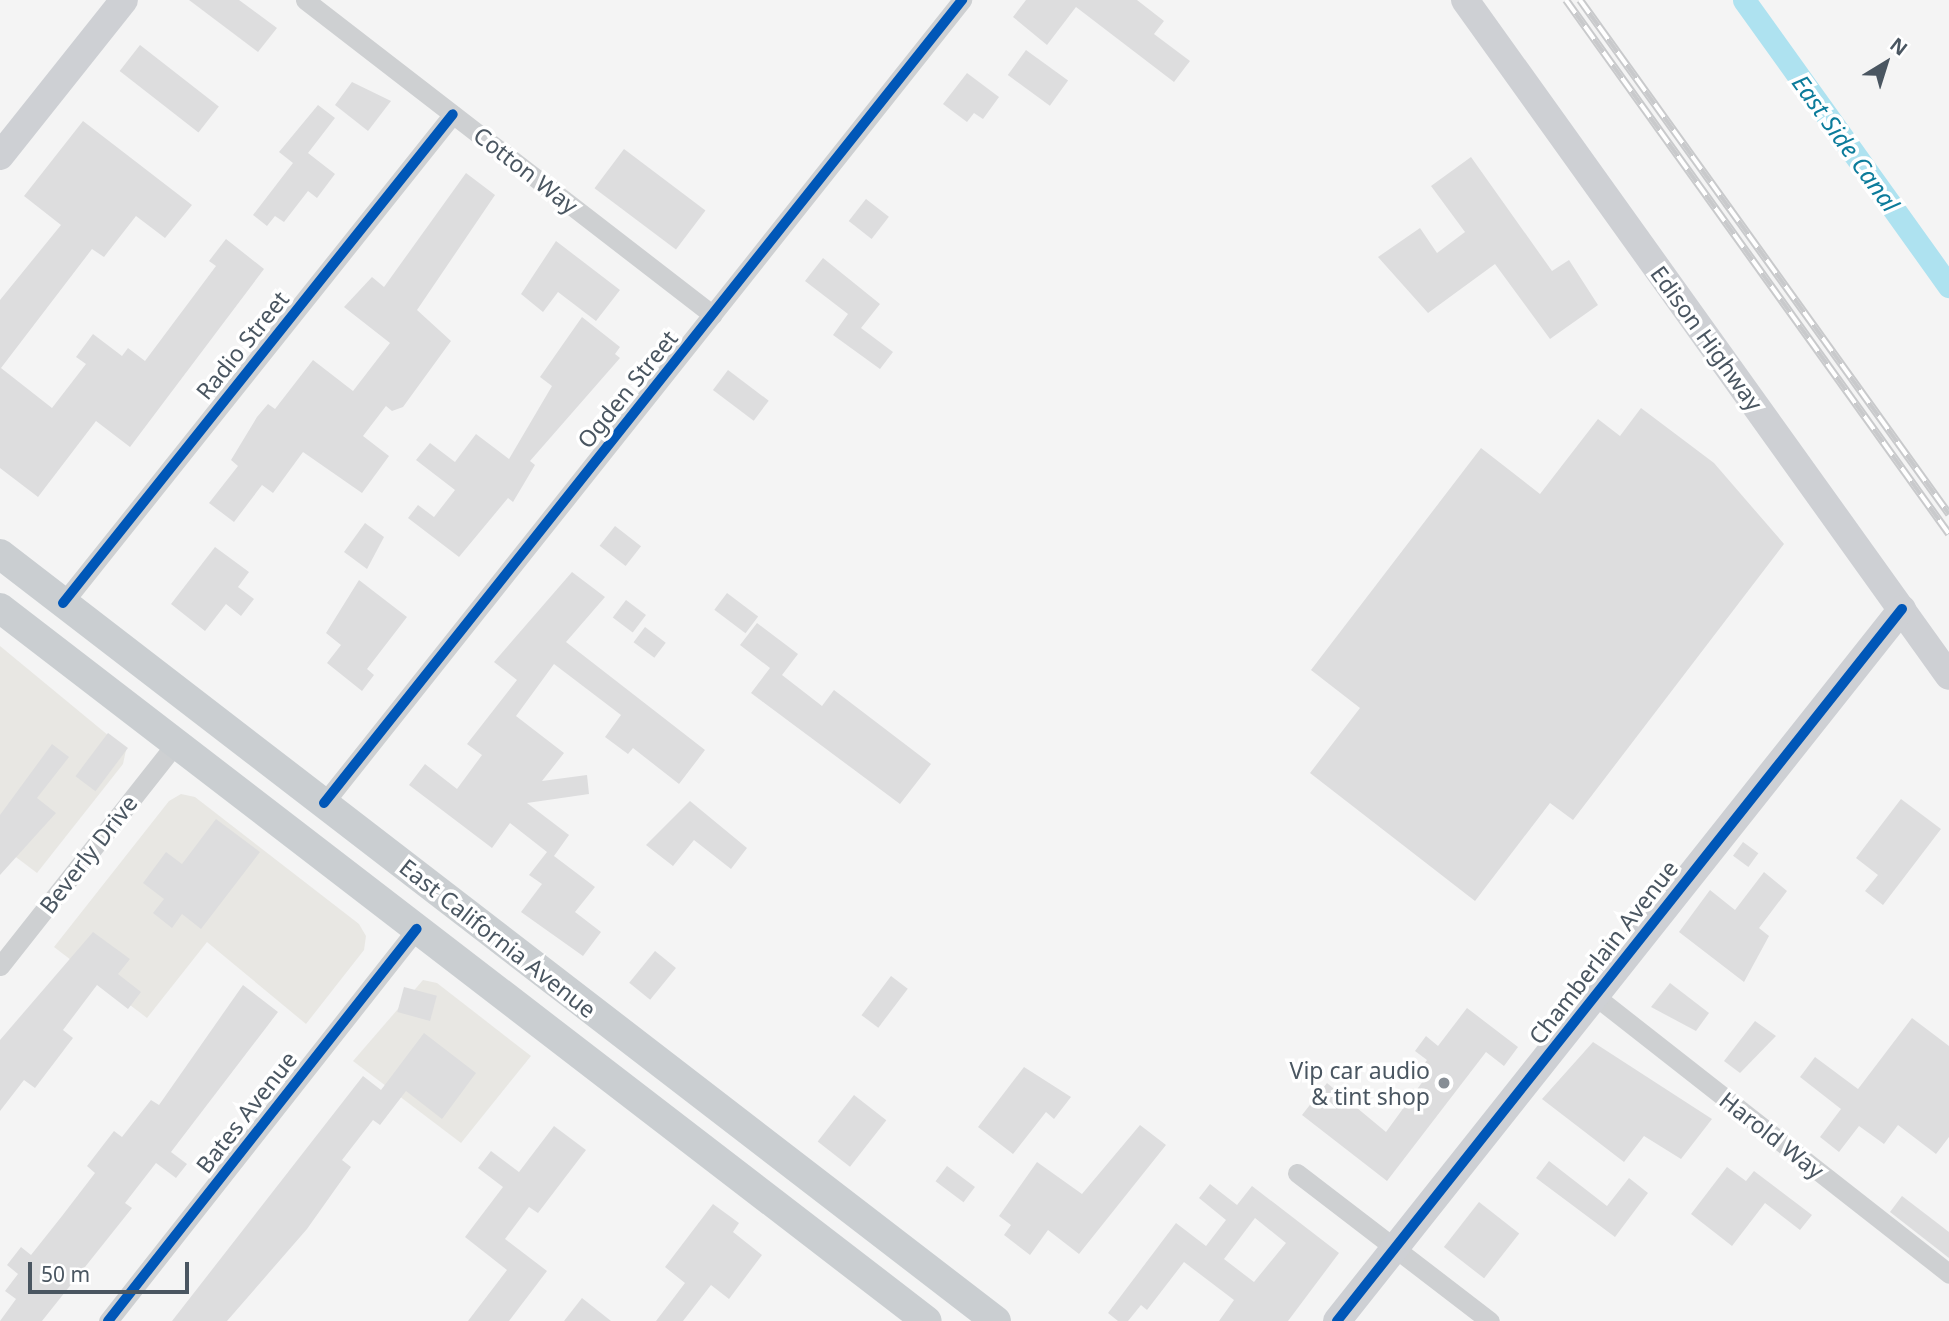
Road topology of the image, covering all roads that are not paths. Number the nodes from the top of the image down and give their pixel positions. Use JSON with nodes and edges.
{"nodes":[{"id":1,"x":124,"y":0,"type":"edge"},
{"id":2,"x":305,"y":0,"type":"edge"},
{"id":3,"x":962,"y":0,"type":"edge"},
{"id":4,"x":1465,"y":0,"type":"edge"},
{"id":5,"x":453,"y":114,"type":"junction"},
{"id":6,"x":0,"y":156,"type":"edge"},
{"id":7,"x":713,"y":315,"type":"junction"},
{"id":8,"x":0,"y":554,"type":"edge"},
{"id":9,"x":63,"y":603,"type":"junction"},
{"id":10,"x":0,"y":608,"type":"edge"},
{"id":11,"x":1902,"y":610,"type":"junction"},
{"id":12,"x":1949,"y":676,"type":"edge"},
{"id":13,"x":176,"y":743,"type":"junction"},
{"id":14,"x":324,"y":803,"type":"junction"},
{"id":15,"x":417,"y":929,"type":"junction"},
{"id":16,"x":0,"y":966,"type":"edge"},
{"id":17,"x":1595,"y":996,"type":"junction"},
{"id":18,"x":591,"y":1010,"type":"junction"},
{"id":19,"x":555,"y":1035,"type":"junction"},
{"id":20,"x":729,"y":1114,"type":"junction"},
{"id":21,"x":1297,"y":1172,"type":"dead end"},
{"id":22,"x":1395,"y":1248,"type":"junction"},
{"id":23,"x":1949,"y":1274,"type":"edge"},
{"id":24,"x":108,"y":1321,"type":"edge"},
{"id":25,"x":927,"y":1321,"type":"edge"},
{"id":26,"x":996,"y":1321,"type":"edge"},
{"id":27,"x":1337,"y":1321,"type":"edge"},
{"id":28,"x":1490,"y":1321,"type":"edge"}],
"edges":[{"from":1,"to":6,"type":"street"},
{"from":2,"to":5,"type":"street","name":"Cotton Way"},
{"from":3,"to":7,"type":"street","name":"Ogden Street"},
{"from":4,"to":11,"type":"street","name":"Edison Highway"},
{"from":5,"to":7,"type":"street","name":"Cotton Way"},
{"from":5,"to":9,"type":"street","name":"Radio Street"},
{"from":7,"to":14,"type":"street","name":"Ogden Street"},
{"from":8,"to":9,"type":"main road","name":"East California Avenue"},
{"from":9,"to":14,"type":"main road","name":"East California Avenue"},
{"from":10,"to":13,"type":"main road","name":"East California Avenue"},
{"from":11,"to":12,"type":"street","name":"Edison Highway"},
{"from":11,"to":17,"type":"street","name":"Chamberlain Avenue"},
{"from":13,"to":15,"type":"main road","name":"East California Avenue"},
{"from":13,"to":16,"type":"street","name":"Beverly Drive"},
{"from":14,"to":18,"type":"main road","name":"East California Avenue"},
{"from":15,"to":18,"type":"main road"},
{"from":15,"to":19,"type":"main road","name":"East California Avenue"},
{"from":15,"to":24,"type":"street","name":"Bates Avenue"},
{"from":17,"to":22,"type":"street","name":"Chamberlain Avenue"},
{"from":17,"to":23,"type":"street","name":"Harold Way"},
{"from":18,"to":20,"type":"main road","name":"East California Avenue"},
{"from":19,"to":20,"type":"main road"},
{"from":19,"to":25,"type":"main road","name":"East California Avenue"},
{"from":20,"to":26,"type":"main road","name":"East California Avenue"},
{"from":21,"to":22,"type":"street"},
{"from":22,"to":27,"type":"street","name":"Chamberlain Avenue"},
{"from":22,"to":28,"type":"street"}]}
